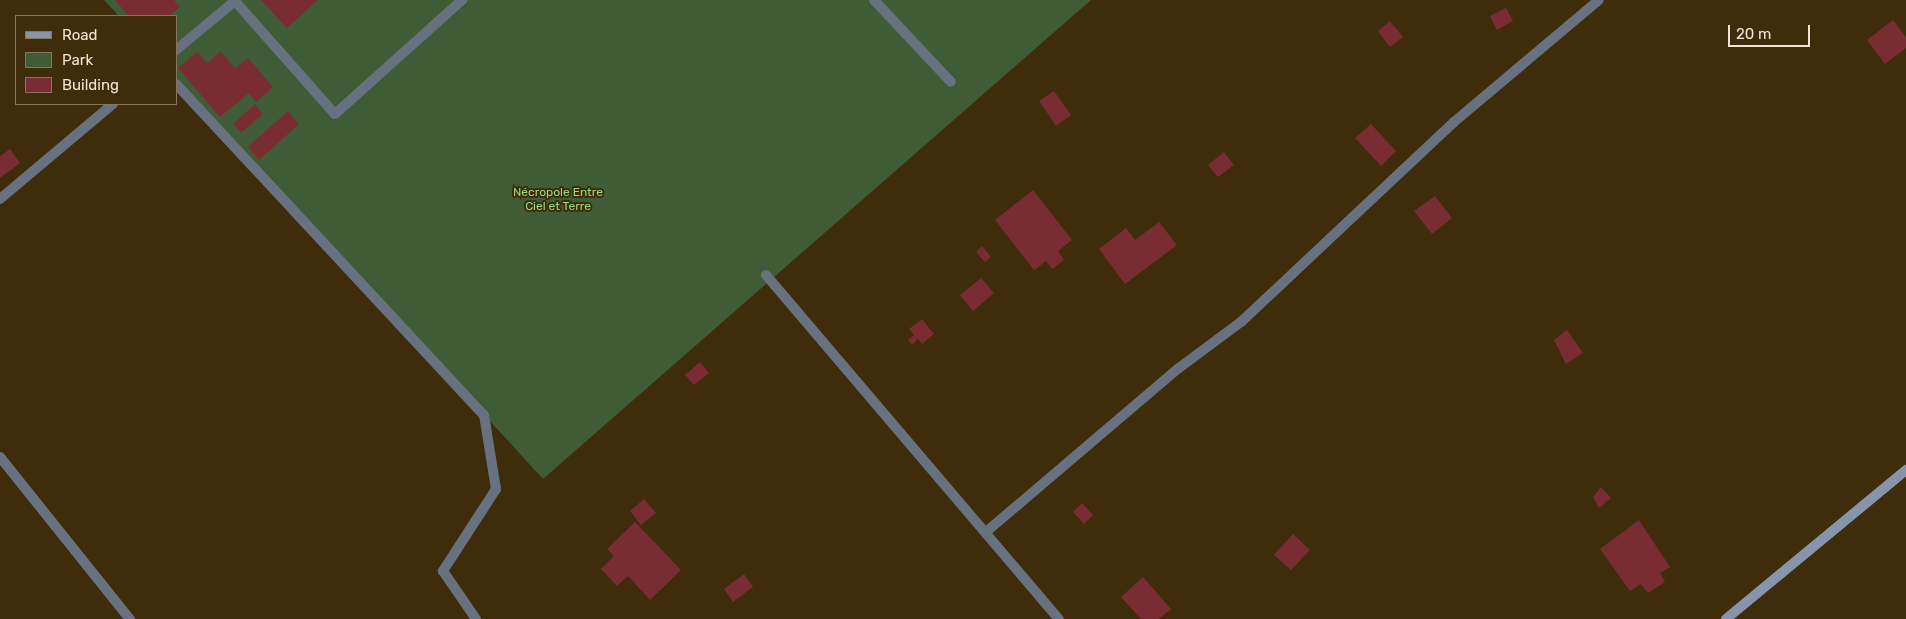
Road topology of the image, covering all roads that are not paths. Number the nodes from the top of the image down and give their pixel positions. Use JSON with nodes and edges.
{"nodes":[{"id":1,"x":235,"y":0,"type":"edge"},
{"id":2,"x":462,"y":0,"type":"edge"},
{"id":3,"x":874,"y":0,"type":"edge"},
{"id":4,"x":1599,"y":0,"type":"edge"},
{"id":5,"x":178,"y":48,"type":"edge"},
{"id":6,"x":951,"y":82,"type":"dead end"},
{"id":7,"x":178,"y":86,"type":"edge"},
{"id":8,"x":112,"y":105,"type":"edge"},
{"id":9,"x":0,"y":199,"type":"edge"},
{"id":10,"x":766,"y":275,"type":"dead end"},
{"id":11,"x":0,"y":458,"type":"edge"},
{"id":12,"x":1906,"y":470,"type":"edge"},
{"id":13,"x":986,"y":532,"type":"junction"},
{"id":14,"x":130,"y":619,"type":"edge"},
{"id":15,"x":476,"y":619,"type":"edge"},
{"id":16,"x":1060,"y":619,"type":"edge"},
{"id":17,"x":1726,"y":619,"type":"edge"}],
"edges":[{"from":1,"to":2,"type":"street"},
{"from":1,"to":5,"type":"street"},
{"from":3,"to":6,"type":"street"},
{"from":4,"to":13,"type":"street"},
{"from":7,"to":15,"type":"street"},
{"from":8,"to":9,"type":"street"},
{"from":10,"to":13,"type":"street"},
{"from":11,"to":14,"type":"street"},
{"from":12,"to":17,"type":"street"},
{"from":13,"to":16,"type":"street"}]}
